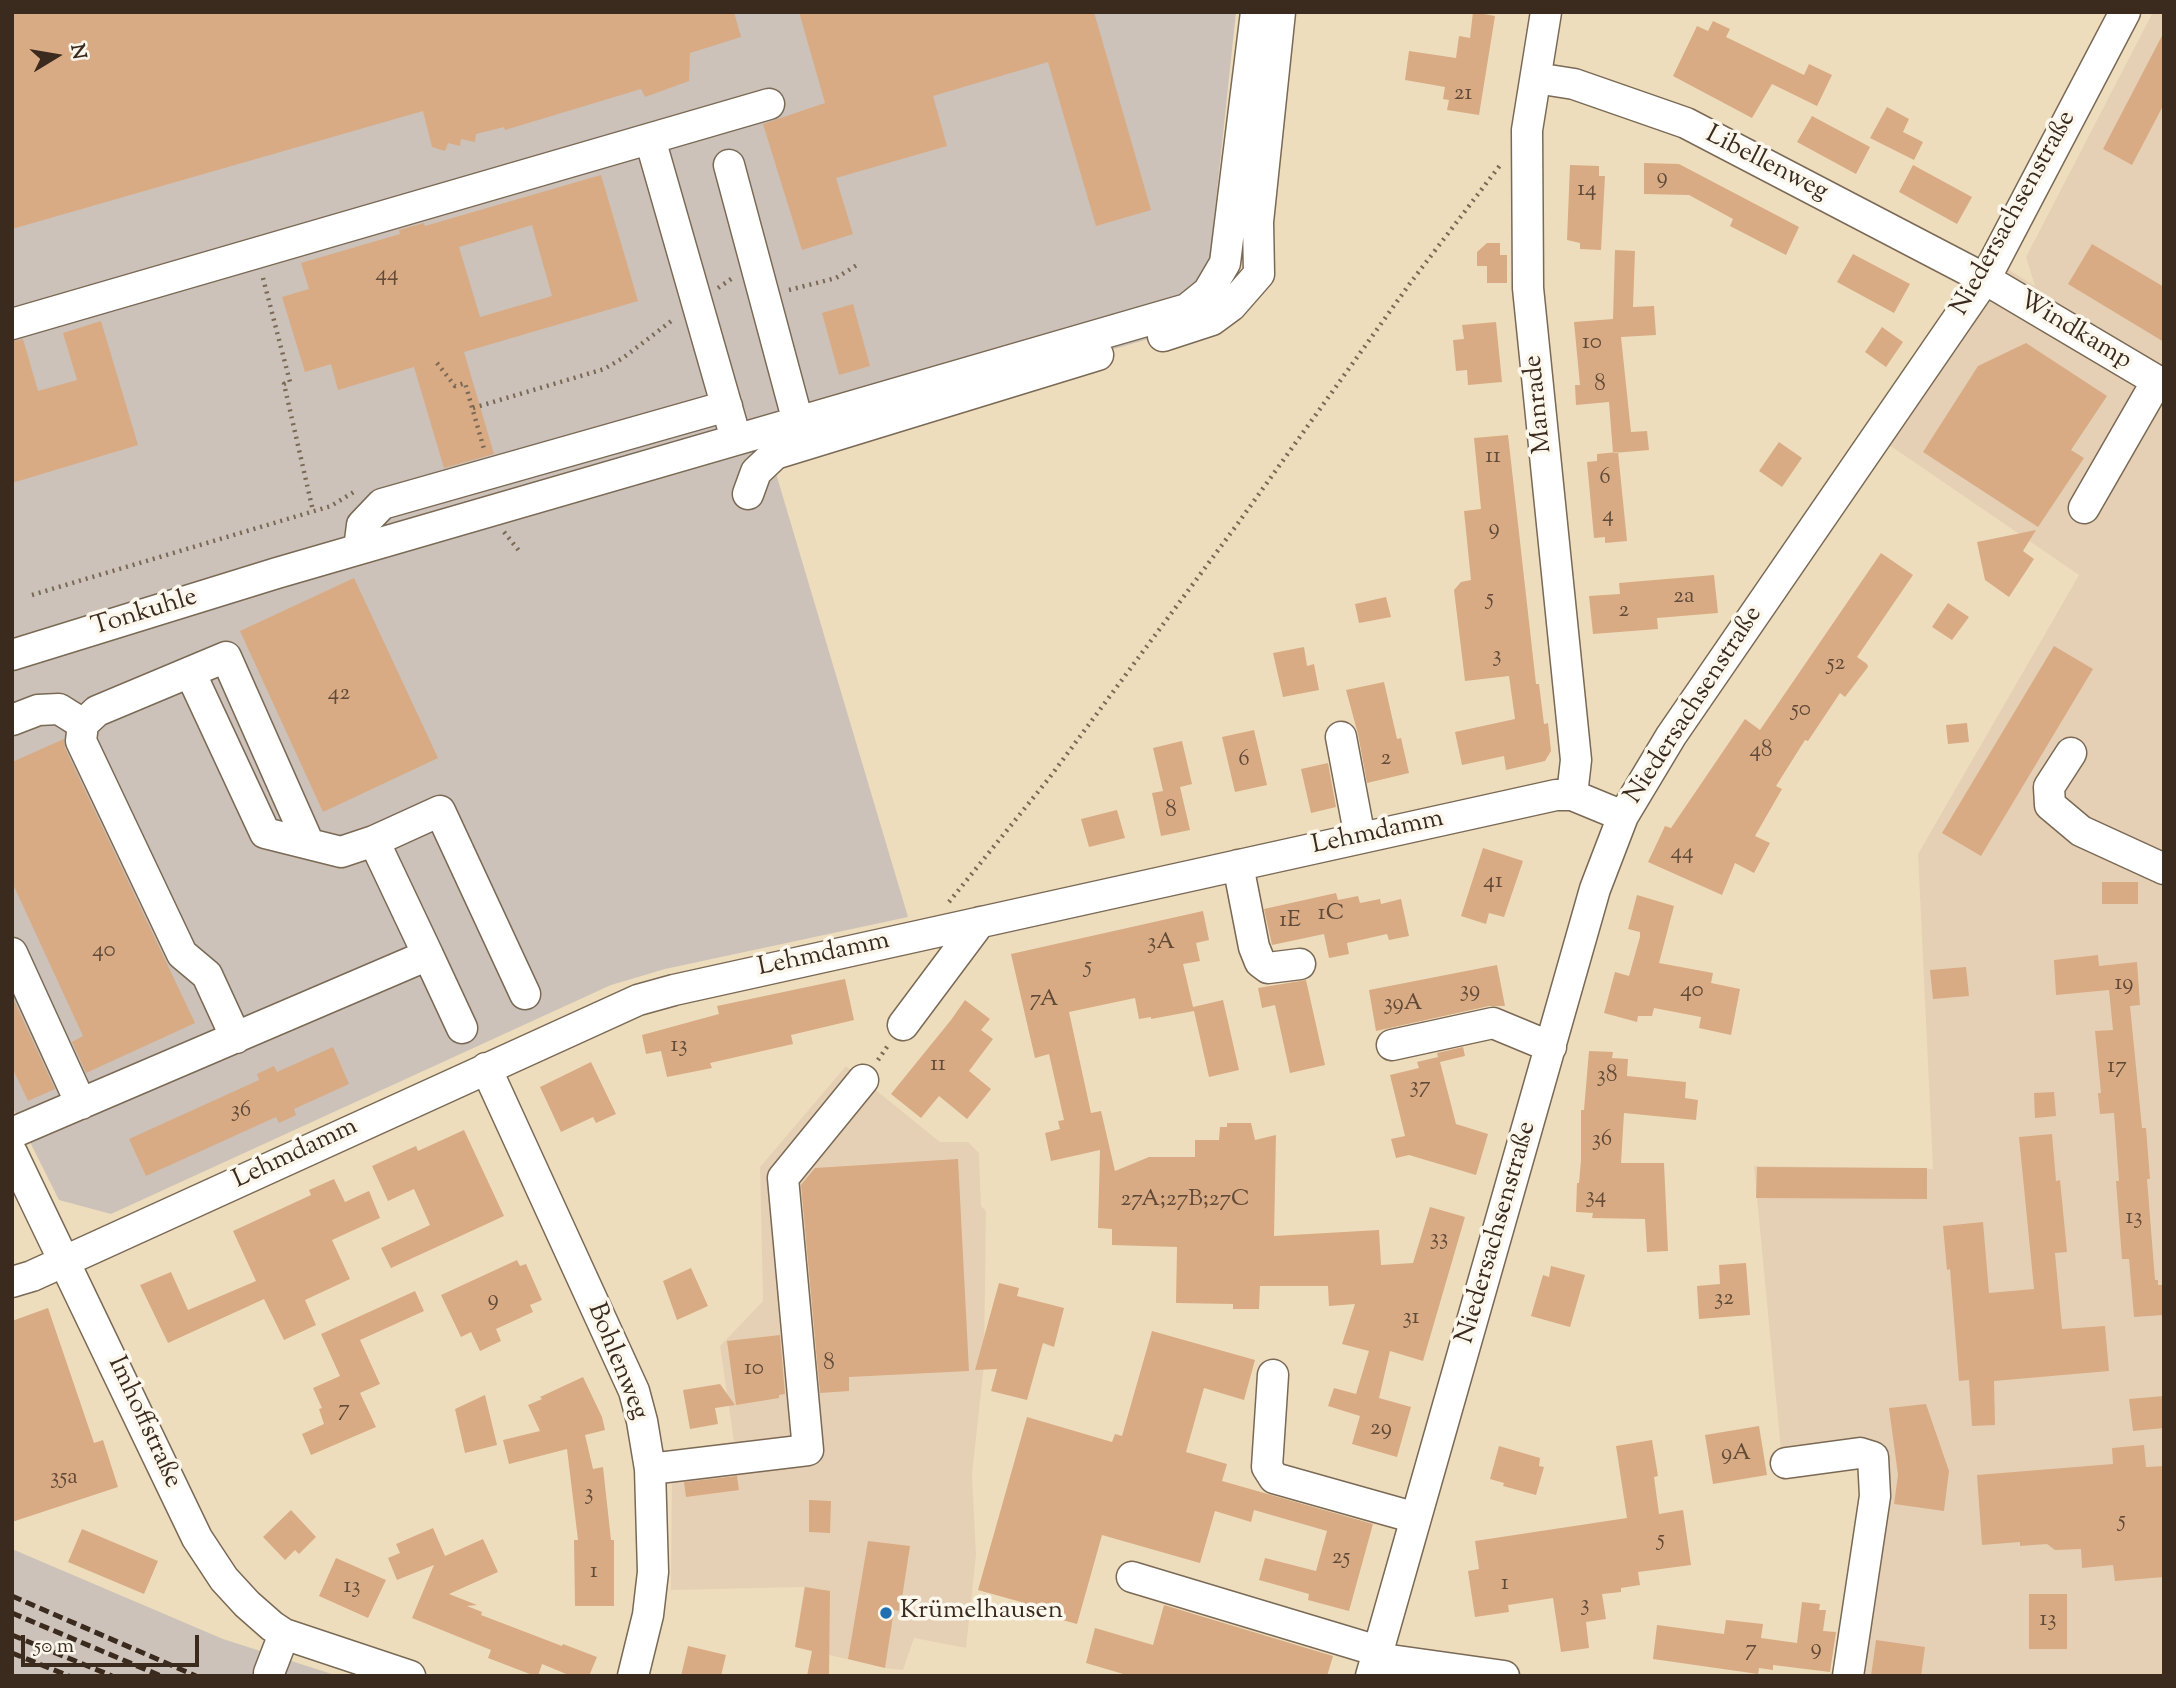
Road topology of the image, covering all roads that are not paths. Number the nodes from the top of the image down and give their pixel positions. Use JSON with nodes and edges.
{"nodes":[{"id":1,"x":1256,"y":12,"type":"edge"},
{"id":2,"x":1279,"y":12,"type":"edge"},
{"id":3,"x":1546,"y":12,"type":"edge"},
{"id":4,"x":2125,"y":12,"type":"edge"},
{"id":5,"x":1536,"y":78,"type":"junction"},
{"id":6,"x":769,"y":104,"type":"dead end"},
{"id":7,"x":650,"y":139,"type":"junction"},
{"id":8,"x":729,"y":165,"type":"dead end"},
{"id":9,"x":1985,"y":279,"type":"junction"},
{"id":10,"x":12,"y":324,"type":"edge"},
{"id":11,"x":2161,"y":383,"type":"edge"},
{"id":12,"x":727,"y":406,"type":"junction"},
{"id":13,"x":798,"y":422,"type":"junction"},
{"id":14,"x":736,"y":440,"type":"junction"},
{"id":15,"x":748,"y":494,"type":"dead end"},
{"id":16,"x":2084,"y":508,"type":"dead end"},
{"id":17,"x":359,"y":549,"type":"junction"},
{"id":18,"x":12,"y":655,"type":"edge"},
{"id":19,"x":12,"y":720,"type":"edge"},
{"id":20,"x":83,"y":724,"type":"junction"},
{"id":21,"x":1341,"y":737,"type":"dead end"},
{"id":22,"x":2071,"y":752,"type":"dead end"},
{"id":23,"x":1572,"y":795,"type":"junction"},
{"id":24,"x":1623,"y":816,"type":"junction"},
{"id":25,"x":1360,"y":838,"type":"junction"},
{"id":26,"x":374,"y":841,"type":"junction"},
{"id":27,"x":1238,"y":865,"type":"junction"},
{"id":28,"x":2164,"y":869,"type":"edge"},
{"id":29,"x":980,"y":922,"type":"junction"},
{"id":30,"x":12,"y":953,"type":"edge"},
{"id":31,"x":428,"y":956,"type":"junction"},
{"id":32,"x":1300,"y":964,"type":"dead end"},
{"id":33,"x":525,"y":994,"type":"dead end"},
{"id":34,"x":903,"y":1025,"type":"road end"},
{"id":35,"x":461,"y":1028,"type":"dead end"},
{"id":36,"x":236,"y":1038,"type":"junction"},
{"id":37,"x":1392,"y":1045,"type":"dead end"},
{"id":38,"x":1551,"y":1046,"type":"junction"},
{"id":39,"x":486,"y":1068,"type":"junction"},
{"id":40,"x":863,"y":1080,"type":"road end"},
{"id":41,"x":81,"y":1104,"type":"junction"},
{"id":42,"x":12,"y":1133,"type":"edge"},
{"id":43,"x":16,"y":1169,"type":"edge"},
{"id":44,"x":66,"y":1261,"type":"junction"},
{"id":45,"x":12,"y":1282,"type":"edge"},
{"id":46,"x":1273,"y":1375,"type":"dead end"},
{"id":47,"x":1786,"y":1463,"type":"dead end"},
{"id":48,"x":650,"y":1469,"type":"junction"},
{"id":49,"x":1416,"y":1518,"type":"junction"},
{"id":50,"x":1132,"y":1577,"type":"dead end"},
{"id":51,"x":285,"y":1634,"type":"junction"},
{"id":52,"x":1375,"y":1662,"type":"edge"},
{"id":53,"x":269,"y":1673,"type":"dead end"},
{"id":54,"x":410,"y":1676,"type":"edge"},
{"id":55,"x":633,"y":1676,"type":"edge"},
{"id":56,"x":1504,"y":1676,"type":"edge"},
{"id":57,"x":1848,"y":1676,"type":"edge"}],
"edges":[{"from":1,"to":13,"type":"street","name":"Tonkuhle"},
{"from":2,"to":15,"type":"street"},
{"from":3,"to":5,"type":"street","name":"Manrade"},
{"from":4,"to":9,"type":"street","name":"Niedersachsenstraße"},
{"from":5,"to":9,"type":"street","name":"Libellenweg"},
{"from":5,"to":23,"type":"street","name":"Manrade"},
{"from":6,"to":7,"type":"street"},
{"from":7,"to":10,"type":"street"},
{"from":7,"to":12,"type":"street"},
{"from":8,"to":13,"type":"street"},
{"from":9,"to":11,"type":"street","name":"Windkamp"},
{"from":9,"to":24,"type":"street","name":"Niedersachsenstraße"},
{"from":11,"to":16,"type":"street"},
{"from":12,"to":14,"type":"street"},
{"from":12,"to":17,"type":"street"},
{"from":13,"to":14,"type":"street","name":"Tonkuhle"},
{"from":14,"to":17,"type":"street","name":"Tonkuhle"},
{"from":17,"to":18,"type":"street","name":"Tonkuhle"},
{"from":19,"to":20,"type":"street"},
{"from":20,"to":26,"type":"street"},
{"from":20,"to":36,"type":"street"},
{"from":21,"to":25,"type":"street"},
{"from":22,"to":28,"type":"street"},
{"from":23,"to":24,"type":"street","name":"Lehmdamm"},
{"from":23,"to":25,"type":"street","name":"Lehmdamm"},
{"from":24,"to":38,"type":"street","name":"Niedersachsenstraße"},
{"from":25,"to":27,"type":"street","name":"Lehmdamm"},
{"from":26,"to":31,"type":"street"},
{"from":26,"to":33,"type":"street"},
{"from":27,"to":29,"type":"street","name":"Lehmdamm"},
{"from":27,"to":32,"type":"street"},
{"from":29,"to":34,"type":"street"},
{"from":29,"to":39,"type":"street","name":"Lehmdamm"},
{"from":30,"to":41,"type":"street"},
{"from":31,"to":35,"type":"street"},
{"from":31,"to":36,"type":"street"},
{"from":36,"to":41,"type":"street"},
{"from":37,"to":38,"type":"street"},
{"from":38,"to":49,"type":"street","name":"Niedersachsenstraße"},
{"from":39,"to":44,"type":"street","name":"Lehmdamm"},
{"from":39,"to":48,"type":"street","name":"Bohlenweg"},
{"from":40,"to":48,"type":"street"},
{"from":41,"to":42,"type":"street"},
{"from":43,"to":44,"type":"street","name":"Imhoffstraße"},
{"from":44,"to":45,"type":"street","name":"Lehmdamm"},
{"from":44,"to":51,"type":"street","name":"Imhoffstraße"},
{"from":46,"to":49,"type":"street"},
{"from":47,"to":57,"type":"street"},
{"from":48,"to":55,"type":"street","name":"Bohlenweg"},
{"from":49,"to":52,"type":"street","name":"Niedersachsenstraße"},
{"from":50,"to":52,"type":"street"},
{"from":51,"to":53,"type":"street"},
{"from":51,"to":54,"type":"street","name":"Imhoffstraße"},
{"from":52,"to":56,"type":"street"}]}
